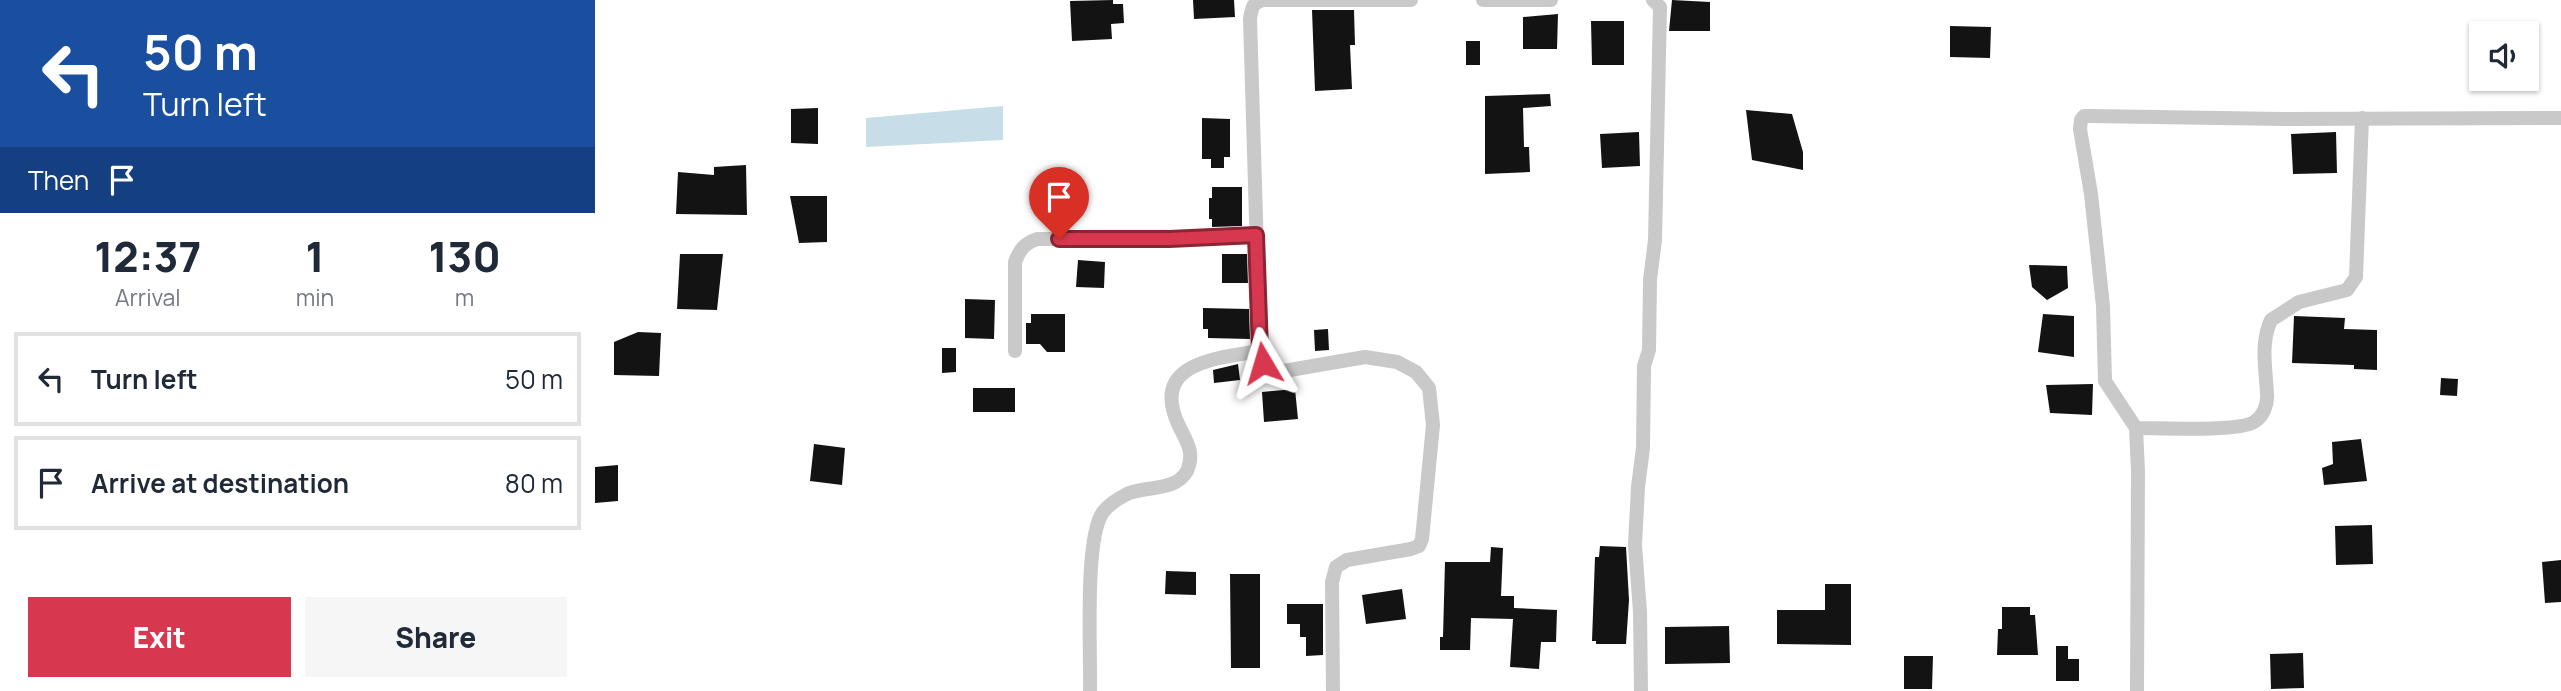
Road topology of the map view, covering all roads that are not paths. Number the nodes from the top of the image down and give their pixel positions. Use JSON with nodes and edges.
{"nodes":[{"id":1,"x":1382,"y":0,"type":"edge"},
{"id":2,"x":1411,"y":0,"type":"edge"},
{"id":3,"x":1483,"y":0,"type":"edge"},
{"id":4,"x":1551,"y":0,"type":"edge"},
{"id":5,"x":1653,"y":0,"type":"edge"},
{"id":6,"x":2362,"y":118,"type":"junction"},
{"id":7,"x":2561,"y":118,"type":"edge"},
{"id":8,"x":1256,"y":235,"type":"junction"},
{"id":9,"x":1015,"y":351,"type":"dead end"},
{"id":10,"x":1260,"y":351,"type":"junction"},
{"id":11,"x":2136,"y":428,"type":"junction"},
{"id":12,"x":1090,"y":691,"type":"edge"},
{"id":13,"x":1333,"y":691,"type":"edge"},
{"id":14,"x":1641,"y":691,"type":"edge"},
{"id":15,"x":2137,"y":691,"type":"edge"}],
"edges":[{"from":1,"to":2,"type":"street"},
{"from":1,"to":8,"type":"street"},
{"from":3,"to":4,"type":"street"},
{"from":5,"to":14,"type":"street"},
{"from":6,"to":7,"type":"street"},
{"from":6,"to":11,"type":"street"},
{"from":6,"to":11,"type":"street"},
{"from":8,"to":9,"type":"street"},
{"from":8,"to":10,"type":"street"},
{"from":10,"to":12,"type":"street"},
{"from":10,"to":13,"type":"street"},
{"from":11,"to":15,"type":"street"}]}
